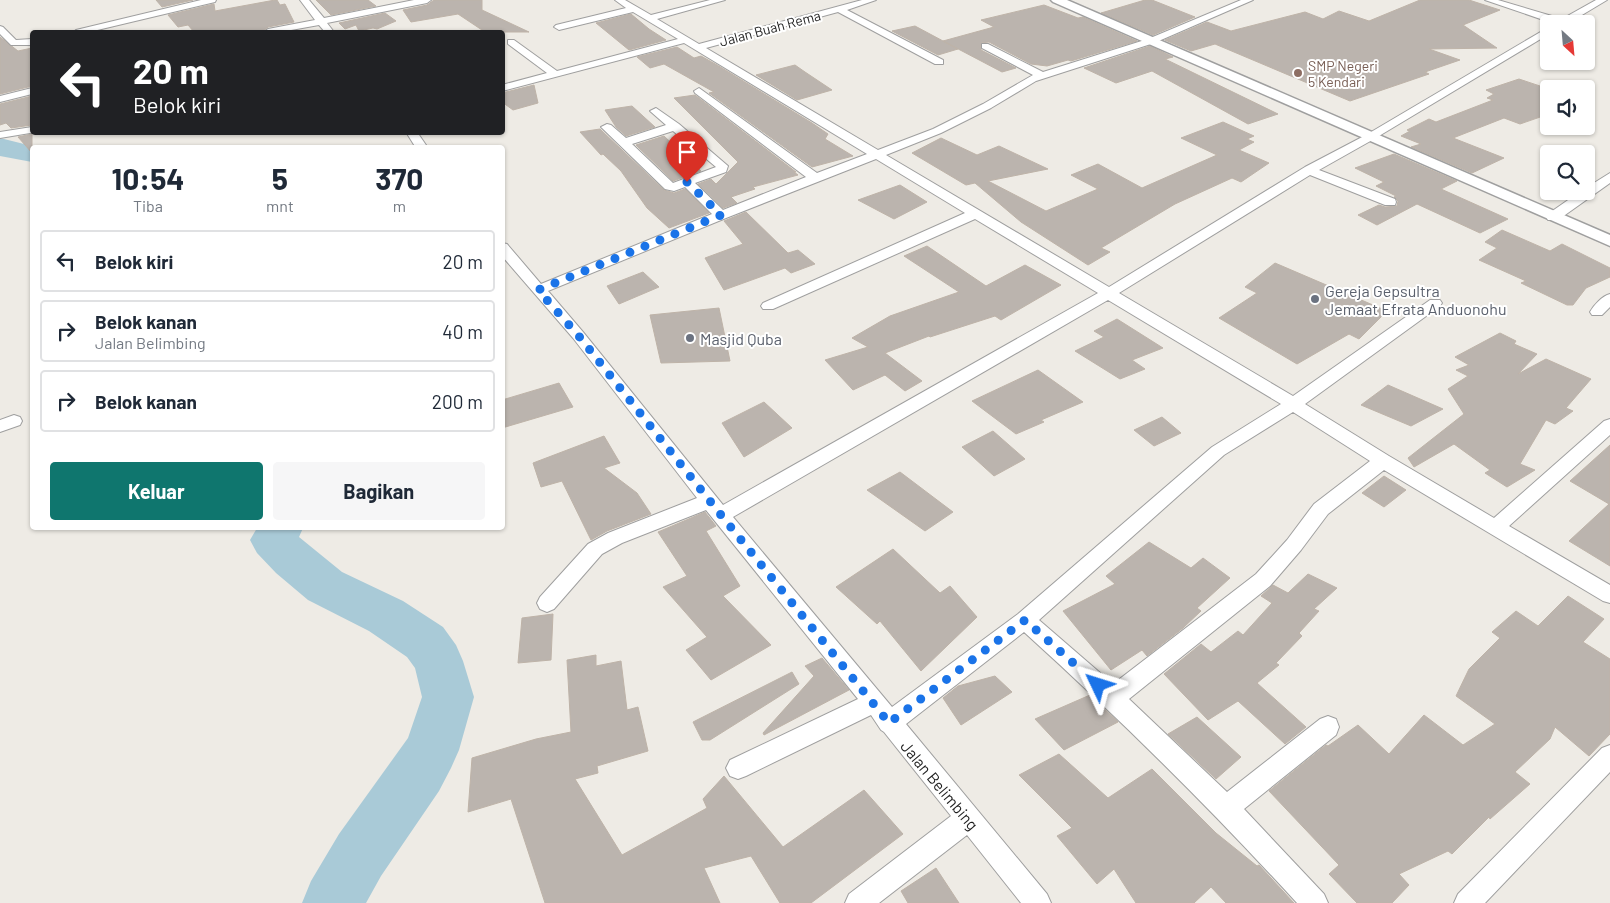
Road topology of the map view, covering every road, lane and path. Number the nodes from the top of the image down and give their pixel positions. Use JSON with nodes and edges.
{"nodes":[{"id":1,"x":212,"y":0,"type":"edge"},
{"id":2,"x":306,"y":0,"type":"edge"},
{"id":3,"x":427,"y":0,"type":"edge"},
{"id":4,"x":619,"y":0,"type":"edge"},
{"id":5,"x":721,"y":0,"type":"edge"},
{"id":6,"x":872,"y":0,"type":"edge"},
{"id":7,"x":1057,"y":0,"type":"edge"},
{"id":8,"x":1489,"y":0,"type":"edge"},
{"id":9,"x":1240,"y":1,"type":"edge"},
{"id":10,"x":1605,"y":2,"type":"edge"},
{"id":11,"x":635,"y":9,"type":"junction"},
{"id":12,"x":839,"y":9,"type":"junction"},
{"id":13,"x":1578,"y":15,"type":"edge"},
{"id":14,"x":1540,"y":16,"type":"edge"},
{"id":15,"x":650,"y":18,"type":"junction"},
{"id":16,"x":321,"y":22,"type":"junction"},
{"id":17,"x":559,"y":27,"type":"dead end"},
{"id":18,"x":0,"y":29,"type":"edge"},
{"id":19,"x":87,"y":30,"type":"edge"},
{"id":20,"x":279,"y":30,"type":"edge"},
{"id":21,"x":328,"y":30,"type":"edge"},
{"id":22,"x":1540,"y":35,"type":"edge"},
{"id":23,"x":1151,"y":41,"type":"junction"},
{"id":24,"x":30,"y":42,"type":"edge"},
{"id":25,"x":511,"y":42,"type":"dead end"},
{"id":26,"x":691,"y":44,"type":"junction"},
{"id":27,"x":985,"y":46,"type":"dead end"},
{"id":28,"x":939,"y":62,"type":"dead end"},
{"id":29,"x":554,"y":74,"type":"junction"},
{"id":30,"x":1041,"y":75,"type":"junction"},
{"id":31,"x":505,"y":87,"type":"edge"},
{"id":32,"x":699,"y":91,"type":"dead end"},
{"id":33,"x":30,"y":92,"type":"edge"},
{"id":34,"x":0,"y":99,"type":"edge"},
{"id":35,"x":656,"y":111,"type":"dead end"},
{"id":36,"x":675,"y":126,"type":"junction"},
{"id":37,"x":607,"y":128,"type":"dead end"},
{"id":38,"x":30,"y":130,"type":"edge"},
{"id":39,"x":0,"y":135,"type":"edge"},
{"id":40,"x":1370,"y":137,"type":"junction"},
{"id":41,"x":623,"y":143,"type":"junction"},
{"id":42,"x":875,"y":154,"type":"junction"},
{"id":43,"x":1309,"y":170,"type":"junction"},
{"id":44,"x":815,"y":178,"type":"junction"},
{"id":45,"x":1610,"y":178,"type":"edge"},
{"id":46,"x":687,"y":182,"type":"junction"},
{"id":47,"x":1390,"y":202,"type":"dead end"},
{"id":48,"x":975,"y":214,"type":"junction"},
{"id":49,"x":721,"y":215,"type":"junction"},
{"id":50,"x":1553,"y":217,"type":"junction"},
{"id":51,"x":1610,"y":241,"type":"edge"},
{"id":52,"x":505,"y":251,"type":"edge"},
{"id":53,"x":538,"y":290,"type":"junction"},
{"id":54,"x":1109,"y":293,"type":"junction"},
{"id":55,"x":1610,"y":298,"type":"edge"},
{"id":56,"x":1435,"y":304,"type":"dead end"},
{"id":57,"x":768,"y":306,"type":"dead end"},
{"id":58,"x":1597,"y":312,"type":"dead end"},
{"id":59,"x":1293,"y":404,"type":"junction"},
{"id":60,"x":1610,"y":425,"type":"edge"},
{"id":61,"x":1383,"y":461,"type":"junction"},
{"id":62,"x":716,"y":508,"type":"junction"},
{"id":63,"x":1495,"y":528,"type":"junction"},
{"id":64,"x":1610,"y":595,"type":"edge"},
{"id":65,"x":547,"y":602,"type":"dead end"},
{"id":66,"x":1025,"y":620,"type":"junction"},
{"id":67,"x":1113,"y":698,"type":"junction"},
{"id":68,"x":873,"y":703,"type":"junction"},
{"id":69,"x":889,"y":723,"type":"junction"},
{"id":70,"x":1328,"y":727,"type":"dead end"},
{"id":71,"x":1610,"y":756,"type":"edge"},
{"id":72,"x":738,"y":768,"type":"dead end"},
{"id":73,"x":1226,"y":808,"type":"junction"},
{"id":74,"x":968,"y":818,"type":"junction"},
{"id":75,"x":858,"y":903,"type":"edge"},
{"id":76,"x":1038,"y":903,"type":"edge"},
{"id":77,"x":1315,"y":903,"type":"edge"},
{"id":78,"x":1466,"y":903,"type":"edge"}],
"edges":[{"from":1,"to":19,"type":"street"},
{"from":2,"to":16,"type":"street"},
{"from":3,"to":16,"type":"street"},
{"from":4,"to":11,"type":"street"},
{"from":5,"to":15,"type":"street"},
{"from":6,"to":12,"type":"street","name":"Jalan Buah Rema"},
{"from":7,"to":23,"type":"street"},
{"from":8,"to":14,"type":"street"},
{"from":9,"to":23,"type":"street"},
{"from":10,"to":13,"type":"street"},
{"from":11,"to":15,"type":"street"},
{"from":11,"to":17,"type":"street"},
{"from":12,"to":26,"type":"street","name":"Jalan Buah Rema"},
{"from":12,"to":28,"type":"street"},
{"from":15,"to":26,"type":"street"},
{"from":16,"to":20,"type":"street"},
{"from":16,"to":21,"type":"street"},
{"from":18,"to":24,"type":"street"},
{"from":22,"to":40,"type":"street"},
{"from":23,"to":30,"type":"street"},
{"from":23,"to":40,"type":"street"},
{"from":25,"to":29,"type":"street"},
{"from":26,"to":29,"type":"street","name":"Jalan Buah Rema"},
{"from":26,"to":42,"type":"street"},
{"from":27,"to":30,"type":"street"},
{"from":29,"to":31,"type":"street","name":"Jalan Buah Rema"},
{"from":30,"to":42,"type":"street"},
{"from":32,"to":44,"type":"street"},
{"from":33,"to":34,"type":"street"},
{"from":35,"to":36,"type":"street"},
{"from":36,"to":41,"type":"street"},
{"from":36,"to":46,"type":"street"},
{"from":37,"to":41,"type":"street"},
{"from":38,"to":39,"type":"street"},
{"from":40,"to":43,"type":"street"},
{"from":40,"to":50,"type":"street"},
{"from":41,"to":46,"type":"street"},
{"from":42,"to":44,"type":"street"},
{"from":42,"to":48,"type":"street"},
{"from":43,"to":47,"type":"street"},
{"from":43,"to":54,"type":"street"},
{"from":44,"to":49,"type":"street"},
{"from":45,"to":50,"type":"street"},
{"from":46,"to":49,"type":"street"},
{"from":48,"to":54,"type":"street"},
{"from":48,"to":57,"type":"street"},
{"from":49,"to":53,"type":"street"},
{"from":50,"to":51,"type":"street"},
{"from":52,"to":53,"type":"street","name":"Jalan Belimbing"},
{"from":53,"to":62,"type":"street","name":"Jalan Belimbing"},
{"from":54,"to":59,"type":"street"},
{"from":54,"to":62,"type":"street"},
{"from":55,"to":58,"type":"street"},
{"from":56,"to":59,"type":"street"},
{"from":59,"to":61,"type":"street"},
{"from":59,"to":66,"type":"street"},
{"from":60,"to":63,"type":"street"},
{"from":61,"to":63,"type":"street"},
{"from":61,"to":67,"type":"street"},
{"from":62,"to":65,"type":"street"},
{"from":62,"to":68,"type":"street","name":"Jalan Belimbing"},
{"from":63,"to":64,"type":"street"},
{"from":66,"to":67,"type":"street"},
{"from":66,"to":69,"type":"street"},
{"from":67,"to":73,"type":"street"},
{"from":68,"to":69,"type":"street","name":"Jalan Belimbing"},
{"from":68,"to":72,"type":"street"},
{"from":69,"to":74,"type":"street","name":"Jalan Belimbing"},
{"from":70,"to":73,"type":"street"},
{"from":71,"to":78,"type":"street"},
{"from":73,"to":77,"type":"street"},
{"from":74,"to":75,"type":"street"},
{"from":74,"to":76,"type":"street","name":"Jalan Belimbing"}]}
